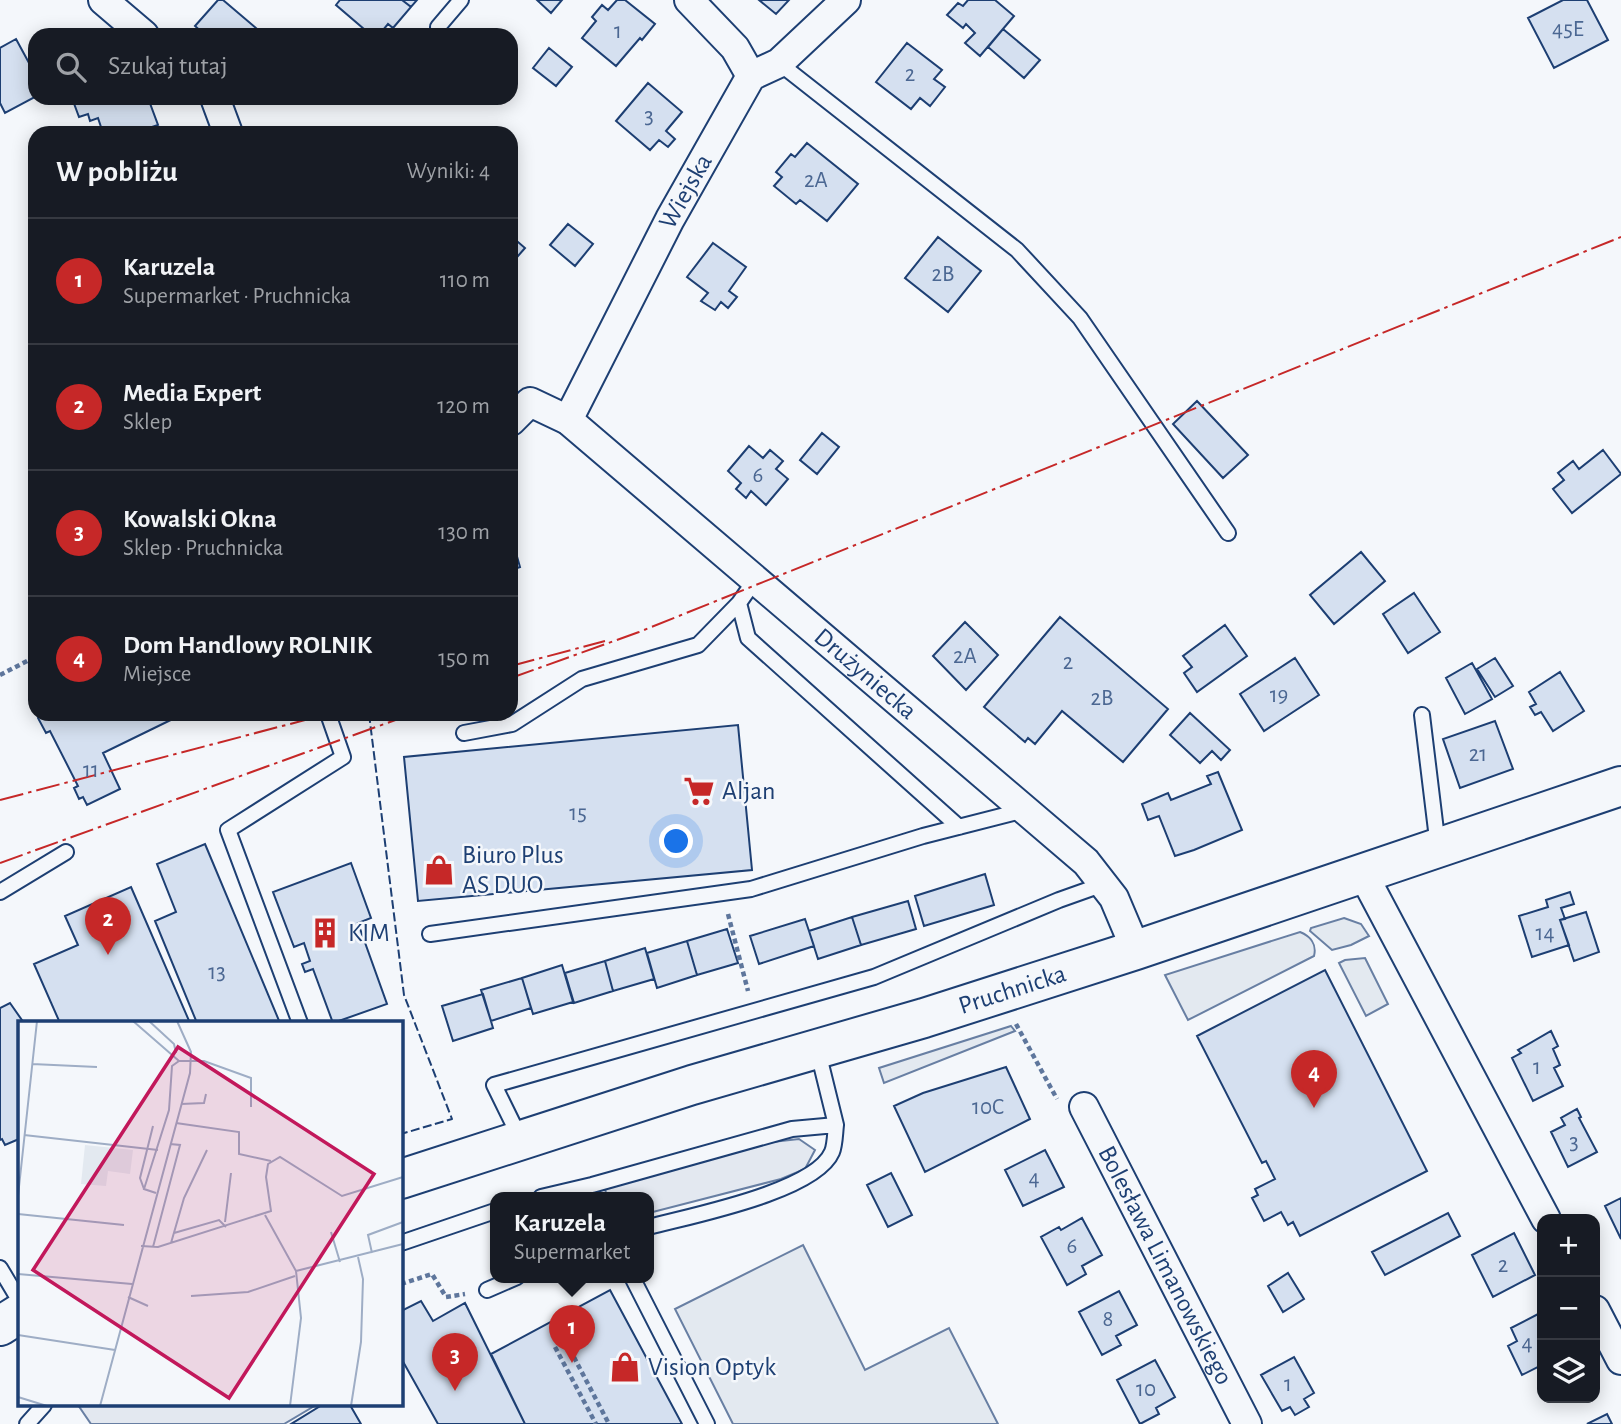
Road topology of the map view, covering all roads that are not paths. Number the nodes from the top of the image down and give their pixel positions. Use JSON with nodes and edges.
{"nodes":[{"id":1,"x":103,"y":0,"type":"edge"},
{"id":2,"x":460,"y":0,"type":"edge"},
{"id":3,"x":688,"y":0,"type":"edge"},
{"id":4,"x":846,"y":0,"type":"edge"},
{"id":5,"x":438,"y":27,"type":"dead end"},
{"id":6,"x":136,"y":28,"type":"edge"},
{"id":7,"x":779,"y":63,"type":"junction"},
{"id":8,"x":751,"y":75,"type":"junction"},
{"id":9,"x":218,"y":105,"type":"edge"},
{"id":10,"x":225,"y":126,"type":"edge"},
{"id":11,"x":520,"y":412,"type":"edge"},
{"id":12,"x":568,"y":420,"type":"junction"},
{"id":13,"x":1228,"y":533,"type":"dead end"},
{"id":14,"x":755,"y":580,"type":"junction"},
{"id":15,"x":739,"y":603,"type":"junction"},
{"id":16,"x":1422,"y":715,"type":"dead end"},
{"id":17,"x":518,"y":720,"type":"edge"},
{"id":18,"x":330,"y":721,"type":"edge"},
{"id":19,"x":517,"y":721,"type":"edge"},
{"id":20,"x":464,"y":733,"type":"dead end"},
{"id":21,"x":1621,"y":786,"type":"edge"},
{"id":22,"x":1025,"y":810,"type":"junction"},
{"id":23,"x":959,"y":827,"type":"junction"},
{"id":24,"x":1438,"y":848,"type":"junction"},
{"id":25,"x":66,"y":852,"type":"dead end"},
{"id":26,"x":1363,"y":874,"type":"junction"},
{"id":27,"x":1104,"y":884,"type":"junction"},
{"id":28,"x":0,"y":892,"type":"edge"},
{"id":29,"x":430,"y":934,"type":"dead end"},
{"id":30,"x":1136,"y":950,"type":"junction"},
{"id":31,"x":299,"y":1021,"type":"edge"},
{"id":32,"x":817,"y":1049,"type":"junction"},
{"id":33,"x":1084,"y":1107,"type":"dead end"},
{"id":34,"x":836,"y":1125,"type":"junction"},
{"id":35,"x":521,"y":1140,"type":"junction"},
{"id":36,"x":402,"y":1179,"type":"edge"},
{"id":37,"x":594,"y":1191,"type":"edge"},
{"id":38,"x":490,"y":1213,"type":"edge"},
{"id":39,"x":1543,"y":1214,"type":"edge"},
{"id":40,"x":654,"y":1226,"type":"edge"},
{"id":41,"x":402,"y":1243,"type":"edge"},
{"id":42,"x":0,"y":1268,"type":"edge"},
{"id":43,"x":503,"y":1283,"type":"edge"},
{"id":44,"x":635,"y":1283,"type":"edge"},
{"id":45,"x":487,"y":1290,"type":"dead end"},
{"id":46,"x":18,"y":1298,"type":"edge"},
{"id":47,"x":18,"y":1315,"type":"edge"},
{"id":48,"x":1600,"y":1320,"type":"edge"},
{"id":49,"x":0,"y":1326,"type":"edge"},
{"id":50,"x":1621,"y":1360,"type":"edge"},
{"id":51,"x":44,"y":1406,"type":"edge"},
{"id":52,"x":45,"y":1406,"type":"edge"},
{"id":53,"x":27,"y":1424,"type":"edge"},
{"id":54,"x":43,"y":1424,"type":"edge"},
{"id":55,"x":707,"y":1424,"type":"edge"},
{"id":56,"x":1247,"y":1424,"type":"edge"}],
"edges":[{"from":1,"to":6,"type":"street"},
{"from":2,"to":5,"type":"lane"},
{"from":3,"to":8,"type":"street"},
{"from":4,"to":7,"type":"street"},
{"from":7,"to":8,"type":"street"},
{"from":7,"to":13,"type":"lane"},
{"from":8,"to":12,"type":"street","name":"Wiejska"},
{"from":9,"to":10,"type":"street"},
{"from":11,"to":12,"type":"street","name":"Drużyniecka"},
{"from":12,"to":14,"type":"street","name":"Drużyniecka"},
{"from":14,"to":15,"type":"lane"},
{"from":14,"to":22,"type":"street","name":"Drużyniecka"},
{"from":15,"to":17,"type":"lane"},
{"from":15,"to":23,"type":"lane"},
{"from":16,"to":24,"type":"lane"},
{"from":18,"to":31,"type":"lane"},
{"from":19,"to":20,"type":"lane"},
{"from":21,"to":24,"type":"main road","name":"Pruchnicka"},
{"from":22,"to":23,"type":"lane"},
{"from":22,"to":27,"type":"street","name":"Drużyniecka"},
{"from":23,"to":29,"type":"lane"},
{"from":24,"to":26,"type":"main road","name":"Pruchnicka"},
{"from":25,"to":28,"type":"lane"},
{"from":26,"to":30,"type":"main road","name":"Pruchnicka"},
{"from":26,"to":39,"type":"street"},
{"from":27,"to":30,"type":"street","name":"Drużyniecka"},
{"from":27,"to":35,"type":"lane"},
{"from":30,"to":32,"type":"main road","name":"Pruchnicka"},
{"from":32,"to":34,"type":"lane"},
{"from":32,"to":35,"type":"main road","name":"Pruchnicka"},
{"from":33,"to":56,"type":"street","name":"Bolesława Limanowskiego"},
{"from":34,"to":37,"type":"lane"},
{"from":34,"to":40,"type":"lane"},
{"from":35,"to":36,"type":"main road","name":"Pruchnicka"},
{"from":38,"to":41,"type":"lane"},
{"from":42,"to":46,"type":"lane"},
{"from":43,"to":45,"type":"lane"},
{"from":44,"to":55,"type":"lane"},
{"from":47,"to":49,"type":"main road"},
{"from":48,"to":50,"type":"street"},
{"from":51,"to":53,"type":"lane"},
{"from":52,"to":54,"type":"lane"}]}
